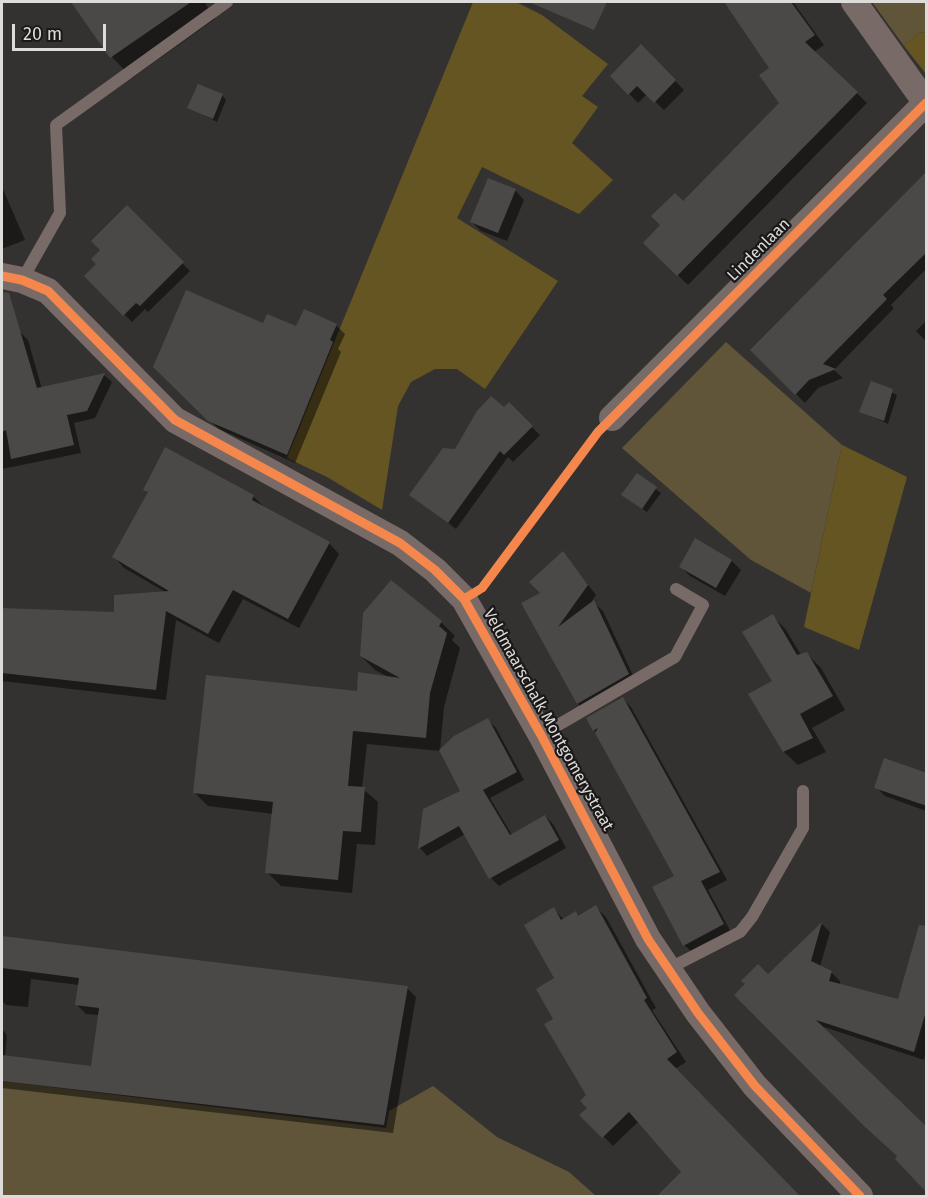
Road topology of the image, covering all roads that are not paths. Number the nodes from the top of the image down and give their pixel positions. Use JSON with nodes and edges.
{"nodes":[{"id":1,"x":227,"y":2,"type":"edge"},
{"id":2,"x":854,"y":2,"type":"edge"},
{"id":3,"x":926,"y":103,"type":"edge"},
{"id":4,"x":12,"y":278,"type":"edge"},
{"id":5,"x":612,"y":417,"type":"dead end"},
{"id":6,"x":676,"y":589,"type":"dead end"},
{"id":7,"x":541,"y":735,"type":"junction"},
{"id":8,"x":803,"y":791,"type":"dead end"},
{"id":9,"x":668,"y":969,"type":"junction"},
{"id":10,"x":860,"y":1197,"type":"edge"}],
"edges":[{"from":1,"to":4,"type":"lane"},
{"from":2,"to":3,"type":"street"},
{"from":3,"to":5,"type":"street","name":"Lindenlaan"},
{"from":4,"to":7,"type":"street","name":"Veldmaarschalk Montgomerystraat"},
{"from":6,"to":7,"type":"lane"},
{"from":7,"to":9,"type":"street","name":"Veldmaarschalk Montgomerystraat"},
{"from":8,"to":9,"type":"lane"},
{"from":9,"to":10,"type":"street","name":"Veldmaarschalk Montgomerystraat"}]}
